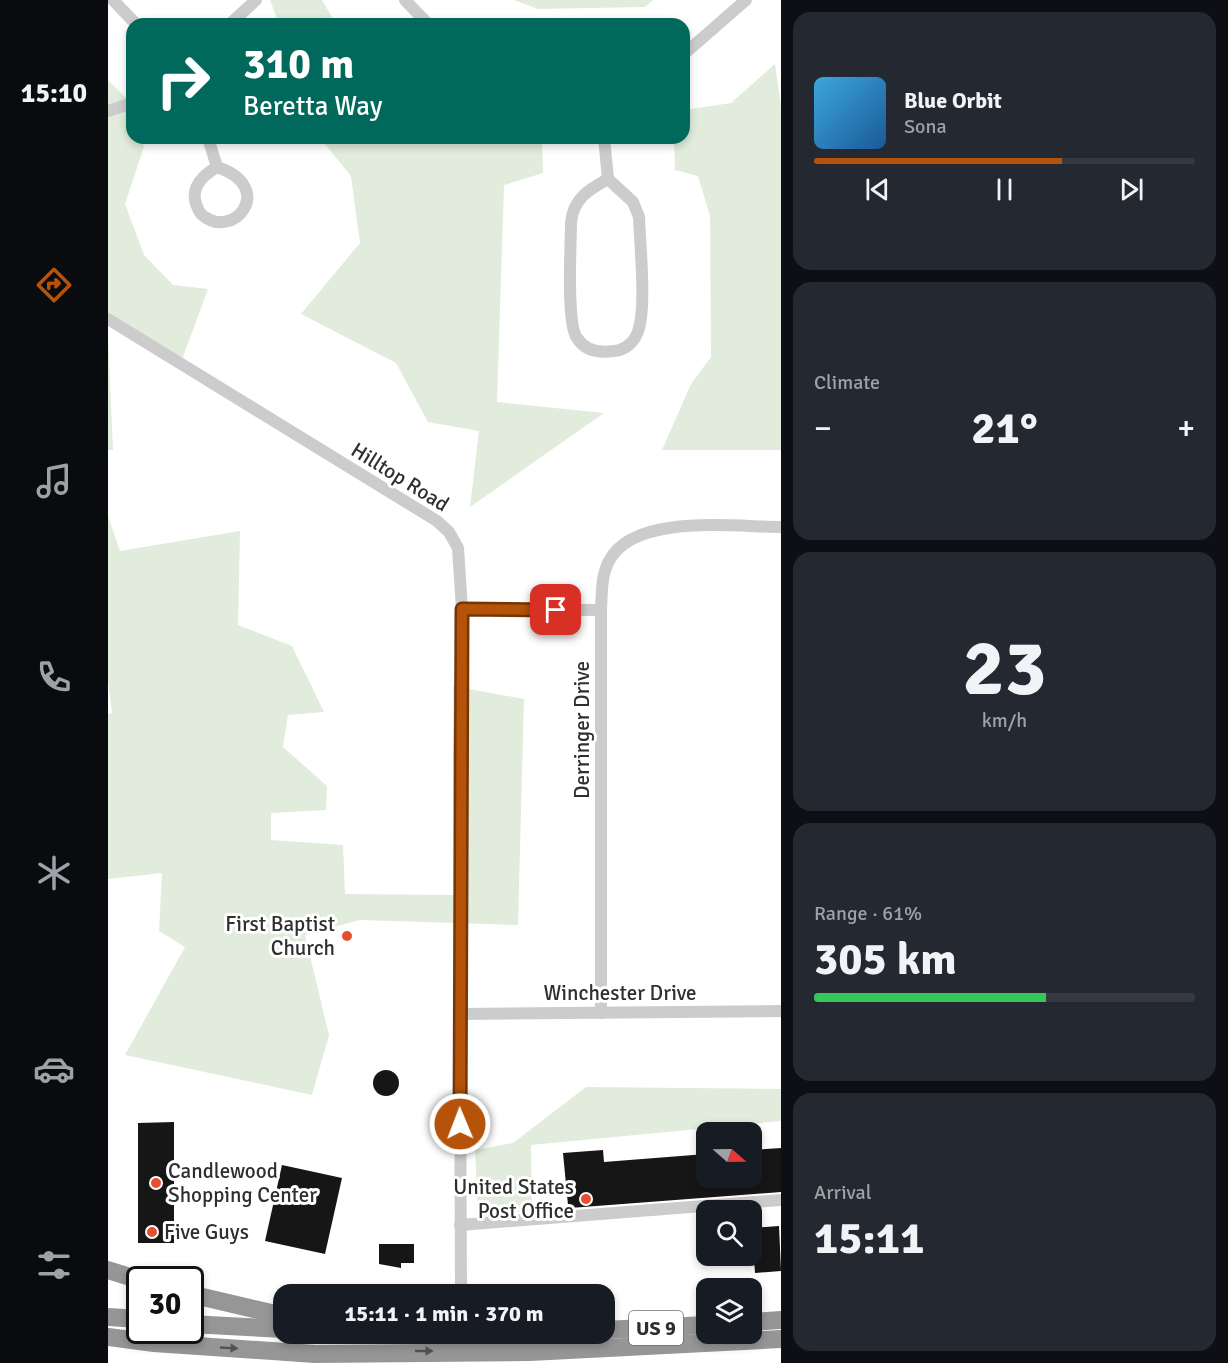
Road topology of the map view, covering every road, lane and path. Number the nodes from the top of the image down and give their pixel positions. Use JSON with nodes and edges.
{"nodes":[{"id":1,"x":113,"y":0,"type":"edge"},
{"id":2,"x":256,"y":0,"type":"edge"},
{"id":3,"x":405,"y":0,"type":"edge"},
{"id":4,"x":746,"y":0,"type":"edge"},
{"id":5,"x":130,"y":18,"type":"edge"},
{"id":6,"x":236,"y":18,"type":"edge"},
{"id":7,"x":422,"y":18,"type":"edge"},
{"id":8,"x":690,"y":49,"type":"edge"},
{"id":9,"x":126,"y":105,"type":"edge"},
{"id":10,"x":108,"y":111,"type":"edge"},
{"id":11,"x":210,"y":144,"type":"edge"},
{"id":12,"x":605,"y":144,"type":"edge"},
{"id":13,"x":217,"y":166,"type":"junction"},
{"id":14,"x":608,"y":178,"type":"junction"},
{"id":15,"x":108,"y":319,"type":"edge"},
{"id":16,"x":781,"y":527,"type":"edge"},
{"id":17,"x":462,"y":609,"type":"junction"},
{"id":18,"x":601,"y":610,"type":"junction"},
{"id":19,"x":781,"y":1011,"type":"edge"},
{"id":20,"x":601,"y":1013,"type":"junction"},
{"id":21,"x":460,"y":1014,"type":"junction"},
{"id":22,"x":781,"y":1200,"type":"edge"},
{"id":23,"x":460,"y":1225,"type":"junction"},
{"id":24,"x":108,"y":1270,"type":"edge"},
{"id":25,"x":126,"y":1276,"type":"edge"},
{"id":26,"x":461,"y":1284,"type":"edge"},
{"id":27,"x":204,"y":1297,"type":"edge"},
{"id":28,"x":273,"y":1313,"type":"edge"},
{"id":29,"x":108,"y":1317,"type":"edge"},
{"id":30,"x":126,"y":1319,"type":"edge"},
{"id":31,"x":781,"y":1320,"type":"edge"},
{"id":32,"x":762,"y":1321,"type":"edge"},
{"id":33,"x":204,"y":1325,"type":"edge"},
{"id":34,"x":696,"y":1325,"type":"edge"},
{"id":35,"x":273,"y":1328,"type":"edge"},
{"id":36,"x":615,"y":1329,"type":"edge"},
{"id":37,"x":108,"y":1336,"type":"edge"},
{"id":38,"x":781,"y":1339,"type":"edge"},
{"id":39,"x":530,"y":1357,"type":"edge"},
{"id":40,"x":315,"y":1358,"type":"edge"}],
"edges":[{"from":1,"to":5,"type":"street"},
{"from":2,"to":6,"type":"street"},
{"from":3,"to":7,"type":"street"},
{"from":4,"to":8,"type":"street"},
{"from":9,"to":10,"type":"street"},
{"from":11,"to":13,"type":"street"},
{"from":12,"to":14,"type":"street"},
{"from":13,"to":13,"type":"street"},
{"from":14,"to":14,"type":"street"},
{"from":15,"to":17,"type":"street","name":"Hilltop Road"},
{"from":16,"to":18,"type":"street","name":"Derringer Drive"},
{"from":17,"to":18,"type":"street"},
{"from":17,"to":21,"type":"street","name":"Hilltop Road"},
{"from":18,"to":20,"type":"street","name":"Derringer Drive"},
{"from":19,"to":20,"type":"street","name":"Winchester Drive"},
{"from":20,"to":21,"type":"street","name":"Winchester Drive"},
{"from":21,"to":23,"type":"street","name":"Hilltop Road"},
{"from":22,"to":23,"type":"street"},
{"from":23,"to":26,"type":"street","name":"Hilltop Road"},
{"from":24,"to":25,"type":"highway"},
{"from":27,"to":28,"type":"highway"},
{"from":29,"to":30,"type":"highway"},
{"from":31,"to":32,"type":"highway"},
{"from":33,"to":35,"type":"highway"},
{"from":34,"to":36,"type":"highway","number":"US 9"},
{"from":37,"to":40,"type":"highway","number":"US 9","one_way":true},
{"from":38,"to":39,"type":"highway","number":"US 9"},
{"from":40,"to":39,"type":"highway","number":"US 9","one_way":true}]}
